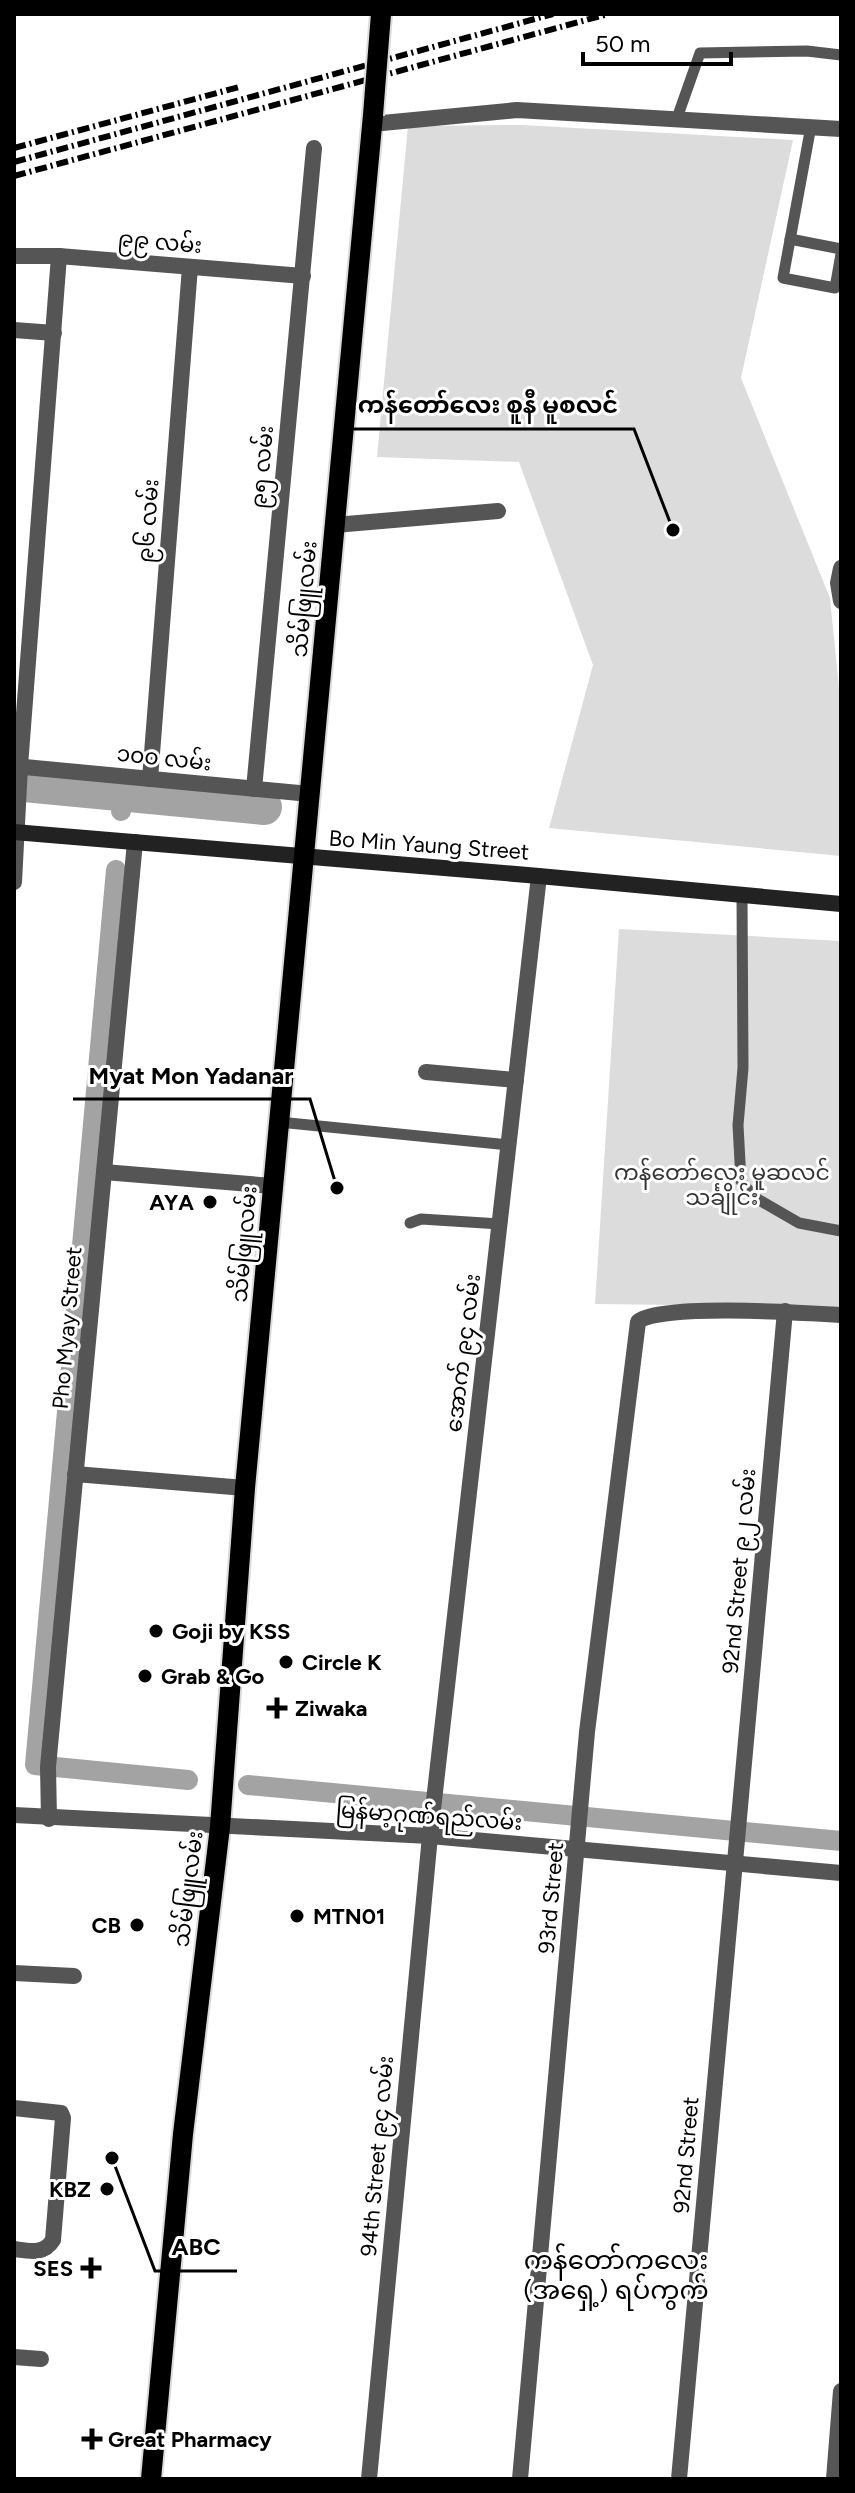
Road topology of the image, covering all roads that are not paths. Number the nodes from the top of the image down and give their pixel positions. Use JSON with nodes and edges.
{"nodes":[{"id":1,"x":381,"y":14,"type":"edge"},
{"id":2,"x":841,"y":55,"type":"edge"},
{"id":3,"x":677,"y":118,"type":"junction"},
{"id":4,"x":372,"y":119,"type":"junction"},
{"id":5,"x":811,"y":126,"type":"junction"},
{"id":6,"x":841,"y":129,"type":"edge"},
{"id":7,"x":314,"y":148,"type":"dead end"},
{"id":8,"x":790,"y":239,"type":"junction"},
{"id":9,"x":841,"y":251,"type":"edge"},
{"id":10,"x":14,"y":256,"type":"edge"},
{"id":11,"x":59,"y":256,"type":"junction"},
{"id":12,"x":190,"y":267,"type":"junction"},
{"id":13,"x":303,"y":276,"type":"junction"},
{"id":14,"x":14,"y":330,"type":"edge"},
{"id":15,"x":54,"y":333,"type":"junction"},
{"id":16,"x":498,"y":511,"type":"dead end"},
{"id":17,"x":335,"y":525,"type":"junction"},
{"id":18,"x":841,"y":568,"type":"edge"},
{"id":19,"x":841,"y":601,"type":"edge"},
{"id":20,"x":18,"y":769,"type":"edge"},
{"id":21,"x":150,"y":779,"type":"junction"},
{"id":22,"x":254,"y":789,"type":"junction"},
{"id":23,"x":310,"y":794,"type":"junction"},
{"id":24,"x":16,"y":832,"type":"edge"},
{"id":25,"x":135,"y":842,"type":"junction"},
{"id":26,"x":304,"y":858,"type":"junction"},
{"id":27,"x":539,"y":876,"type":"junction"},
{"id":28,"x":14,"y":882,"type":"edge"},
{"id":29,"x":742,"y":896,"type":"junction"},
{"id":30,"x":841,"y":904,"type":"edge"},
{"id":31,"x":426,"y":1072,"type":"dead end"},
{"id":32,"x":516,"y":1080,"type":"junction"},
{"id":33,"x":279,"y":1122,"type":"junction"},
{"id":34,"x":509,"y":1145,"type":"junction"},
{"id":35,"x":104,"y":1172,"type":"junction"},
{"id":36,"x":273,"y":1186,"type":"junction"},
{"id":37,"x":410,"y":1223,"type":"dead end"},
{"id":38,"x":500,"y":1224,"type":"junction"},
{"id":39,"x":841,"y":1231,"type":"edge"},
{"id":40,"x":785,"y":1311,"type":"junction"},
{"id":41,"x":841,"y":1315,"type":"edge"},
{"id":42,"x":75,"y":1474,"type":"junction"},
{"id":43,"x":245,"y":1488,"type":"junction"},
{"id":44,"x":14,"y":1815,"type":"edge"},
{"id":45,"x":49,"y":1819,"type":"junction"},
{"id":46,"x":220,"y":1827,"type":"junction"},
{"id":47,"x":737,"y":1835,"type":"joint"},
{"id":48,"x":430,"y":1836,"type":"junction"},
{"id":49,"x":577,"y":1849,"type":"junction"},
{"id":50,"x":734,"y":1863,"type":"junction"},
{"id":51,"x":841,"y":1873,"type":"edge"},
{"id":52,"x":14,"y":1973,"type":"edge"},
{"id":53,"x":74,"y":1976,"type":"dead end"},
{"id":54,"x":14,"y":2108,"type":"edge"},
{"id":55,"x":14,"y":2249,"type":"edge"},
{"id":56,"x":14,"y":2357,"type":"edge"},
{"id":57,"x":41,"y":2359,"type":"dead end"},
{"id":58,"x":841,"y":2391,"type":"edge"},
{"id":59,"x":151,"y":2479,"type":"edge"},
{"id":60,"x":369,"y":2479,"type":"edge"},
{"id":61,"x":520,"y":2479,"type":"edge"},
{"id":62,"x":679,"y":2479,"type":"edge"},
{"id":63,"x":834,"y":2479,"type":"edge"}],
"edges":[{"from":1,"to":4,"type":"main road","name":"သိမ်ဖြူလမ်း","bridge":true},
{"from":2,"to":3,"type":"lane"},
{"from":3,"to":4,"type":"street"},
{"from":3,"to":5,"type":"street"},
{"from":4,"to":17,"type":"main road","name":"သိမ်ဖြူလမ်း"},
{"from":5,"to":6,"type":"street"},
{"from":5,"to":8,"type":"lane"},
{"from":7,"to":13,"type":"street","name":"၉၅ လမ်း"},
{"from":8,"to":9,"type":"lane"},
{"from":8,"to":9,"type":"lane"},
{"from":10,"to":11,"type":"street","name":"၉၉ လမ်း"},
{"from":11,"to":12,"type":"street","name":"၉၉ လမ်း"},
{"from":11,"to":15,"type":"street"},
{"from":12,"to":13,"type":"street","name":"၉၉ လမ်း"},
{"from":12,"to":21,"type":"street","name":"၉၆ လမ်း"},
{"from":13,"to":22,"type":"street","name":"၉၅ လမ်း"},
{"from":14,"to":15,"type":"street"},
{"from":15,"to":20,"type":"street"},
{"from":16,"to":17,"type":"street"},
{"from":17,"to":23,"type":"main road","name":"သိမ်ဖြူလမ်း"},
{"from":18,"to":19,"type":"street"},
{"from":20,"to":21,"type":"street","name":"၁၀၀ လမ်း"},
{"from":20,"to":24,"type":"street"},
{"from":21,"to":22,"type":"street","name":"၁၀၀ လမ်း"},
{"from":22,"to":23,"type":"street","name":"၁၀၀ လမ်း"},
{"from":23,"to":26,"type":"main road","name":"သိမ်ဖြူလမ်း"},
{"from":24,"to":25,"type":"main road","name":"Bo Min Yaung Street"},
{"from":24,"to":28,"type":"street"},
{"from":25,"to":26,"type":"main road","name":"Bo Min Yaung Street"},
{"from":25,"to":35,"type":"street","name":"Pho Myay Street"},
{"from":26,"to":27,"type":"main road","name":"Bo Min Yaung Street"},
{"from":26,"to":33,"type":"main road","name":"သိမ်ဖြူလမ်း"},
{"from":27,"to":29,"type":"main road","name":"Bo Min Yaung Street"},
{"from":27,"to":32,"type":"street","name":"အောက် ၉၄ လမ်း"},
{"from":29,"to":30,"type":"main road","name":"Bo Min Yaung Street"},
{"from":29,"to":39,"type":"lane"},
{"from":31,"to":32,"type":"street"},
{"from":32,"to":34,"type":"street","name":"အောက် ၉၄ လမ်း"},
{"from":33,"to":34,"type":"lane"},
{"from":33,"to":36,"type":"main road","name":"သိမ်ဖြူလမ်း"},
{"from":34,"to":38,"type":"street","name":"အောက် ၉၄ လမ်း"},
{"from":35,"to":36,"type":"street"},
{"from":35,"to":42,"type":"street","name":"Pho Myay Street"},
{"from":36,"to":43,"type":"main road","name":"သိမ်ဖြူလမ်း"},
{"from":37,"to":38,"type":"lane"},
{"from":38,"to":48,"type":"street","name":"အောက် ၉၄ လမ်း"},
{"from":40,"to":41,"type":"street"},
{"from":40,"to":47,"type":"street","name":"92nd Street ၉၂ လမ်း"},
{"from":40,"to":49,"type":"street","name":"93rd Street"},
{"from":42,"to":43,"type":"street"},
{"from":42,"to":45,"type":"street","name":"Pho Myay Street"},
{"from":43,"to":46,"type":"main road","name":"သိမ်ဖြူလမ်း"},
{"from":44,"to":45,"type":"street","name":"မြန်မာ့ဂုဏ်ရည်လမ်း"},
{"from":45,"to":46,"type":"street","name":"မြန်မာ့ဂုဏ်ရည်လမ်း"},
{"from":46,"to":48,"type":"street","name":"မြန်မာ့ဂုဏ်ရည်လမ်း"},
{"from":46,"to":59,"type":"main road","name":"သိမ်ဖြူလမ်း"},
{"from":47,"to":50,"type":"street","name":"92nd Street"},
{"from":48,"to":49,"type":"street","name":"မြန်မာ့ဂုဏ်ရည်လမ်း"},
{"from":48,"to":60,"type":"street","name":"94th Street ၉၄ လမ်း"},
{"from":49,"to":50,"type":"street","name":"မြန်မာ့ဂုဏ်ရည်လမ်း"},
{"from":49,"to":61,"type":"street","name":"93rd Street"},
{"from":50,"to":51,"type":"street","name":"မြန်မာ့ဂုဏ်ရည်လမ်း"},
{"from":50,"to":62,"type":"street","name":"92nd Street"},
{"from":52,"to":53,"type":"street"},
{"from":54,"to":55,"type":"street"},
{"from":56,"to":57,"type":"street"},
{"from":58,"to":63,"type":"street"}]}
